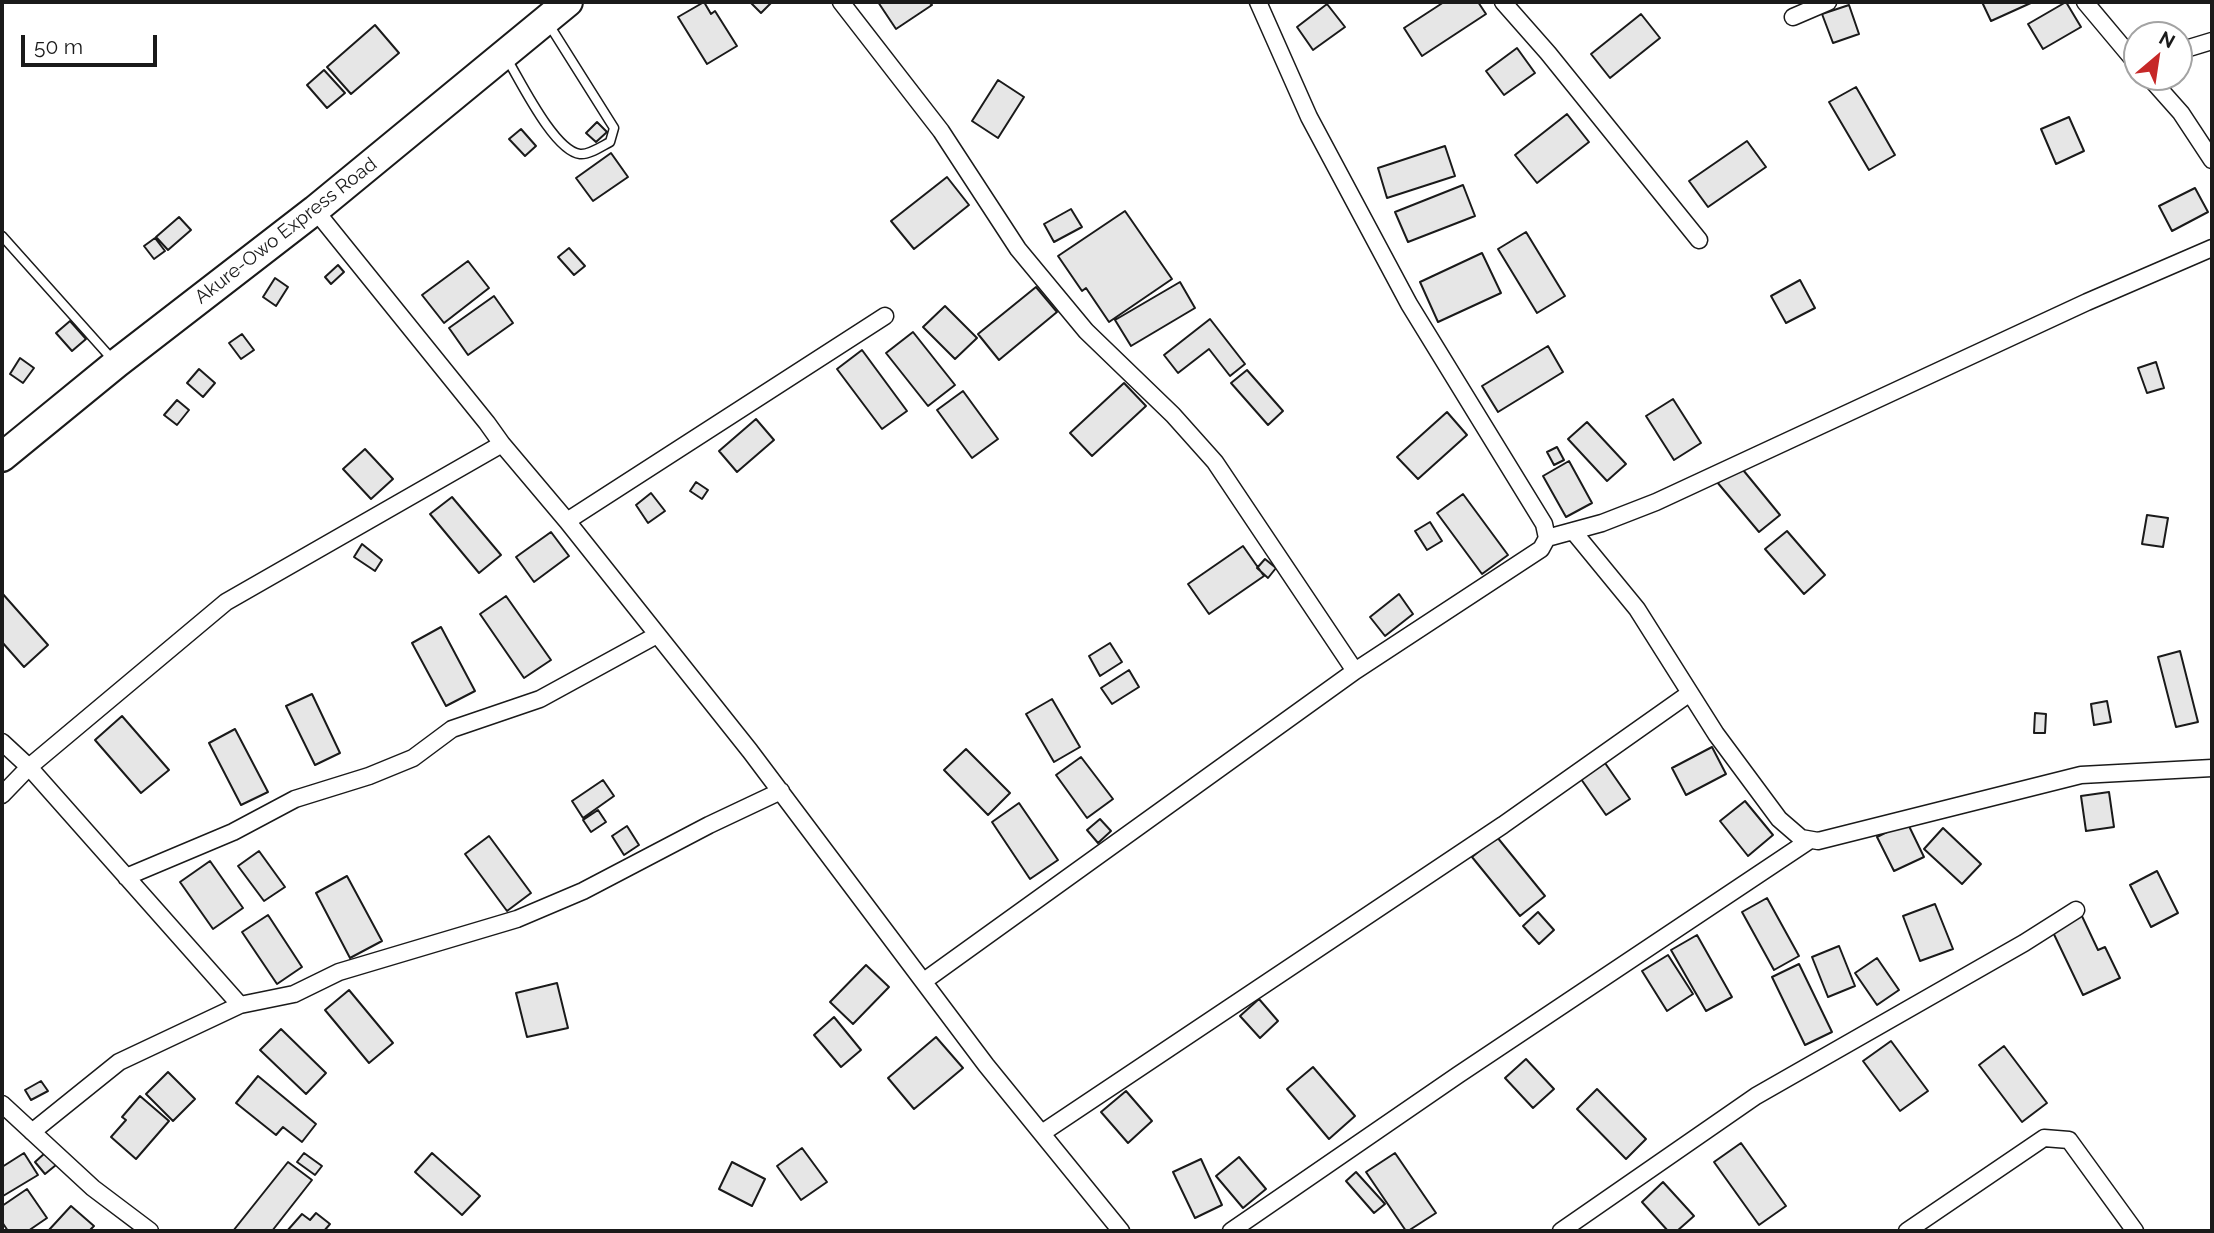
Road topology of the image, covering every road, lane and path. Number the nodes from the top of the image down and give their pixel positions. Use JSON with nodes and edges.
{"nodes":[{"id":1,"x":568,"y":2,"type":"edge"},
{"id":2,"x":841,"y":2,"type":"edge"},
{"id":3,"x":1258,"y":2,"type":"edge"},
{"id":4,"x":1503,"y":2,"type":"edge"},
{"id":5,"x":1828,"y":2,"type":"edge"},
{"id":6,"x":2085,"y":2,"type":"edge"},
{"id":7,"x":1793,"y":17,"type":"dead end"},
{"id":8,"x":546,"y":20,"type":"junction"},
{"id":9,"x":2212,"y":41,"type":"edge"},
{"id":10,"x":2123,"y":47,"type":"edge"},
{"id":11,"x":2193,"y":47,"type":"edge"},
{"id":12,"x":505,"y":54,"type":"junction"},
{"id":13,"x":2161,"y":91,"type":"edge"},
{"id":14,"x":2212,"y":160,"type":"edge"},
{"id":15,"x":315,"y":210,"type":"junction"},
{"id":16,"x":3,"y":240,"type":"edge"},
{"id":17,"x":1699,"y":240,"type":"dead end"},
{"id":18,"x":2212,"y":248,"type":"edge"},
{"id":19,"x":885,"y":316,"type":"dead end"},
{"id":20,"x":117,"y":363,"type":"junction"},
{"id":21,"x":502,"y":444,"type":"junction"},
{"id":22,"x":2,"y":457,"type":"edge"},
{"id":23,"x":568,"y":521,"type":"junction"},
{"id":24,"x":1573,"y":531,"type":"junction"},
{"id":25,"x":1547,"y":538,"type":"junction"},
{"id":26,"x":657,"y":635,"type":"junction"},
{"id":27,"x":1355,"y":671,"type":"junction"},
{"id":28,"x":1690,"y":693,"type":"junction"},
{"id":29,"x":2,"y":742,"type":"edge"},
{"id":30,"x":29,"y":767,"type":"junction"},
{"id":31,"x":2212,"y":768,"type":"edge"},
{"id":32,"x":781,"y":791,"type":"junction"},
{"id":33,"x":2,"y":795,"type":"edge"},
{"id":34,"x":1810,"y":840,"type":"junction"},
{"id":35,"x":126,"y":877,"type":"junction"},
{"id":36,"x":2076,"y":910,"type":"dead end"},
{"id":37,"x":924,"y":981,"type":"junction"},
{"id":38,"x":240,"y":1005,"type":"junction"},
{"id":39,"x":2,"y":1104,"type":"edge"},
{"id":40,"x":32,"y":1132,"type":"junction"},
{"id":41,"x":1042,"y":1133,"type":"junction"},
{"id":42,"x":140,"y":1228,"type":"edge"},
{"id":43,"x":1121,"y":1231,"type":"edge"},
{"id":44,"x":1231,"y":1231,"type":"edge"},
{"id":45,"x":1561,"y":1231,"type":"edge"},
{"id":46,"x":1907,"y":1231,"type":"edge"},
{"id":47,"x":2136,"y":1231,"type":"edge"}],
"edges":[{"from":1,"to":8,"type":"highway","name":"Akure-Owo Express Road"},
{"from":2,"to":27,"type":"street"},
{"from":3,"to":25,"type":"street"},
{"from":4,"to":17,"type":"street"},
{"from":5,"to":7,"type":"street"},
{"from":6,"to":10,"type":"street"},
{"from":8,"to":12,"type":"highway","name":"Akure-Owo Express Road"},
{"from":8,"to":12,"type":"lane"},
{"from":9,"to":11,"type":"street"},
{"from":12,"to":15,"type":"highway","name":"Akure-Owo Express Road"},
{"from":13,"to":14,"type":"street"},
{"from":15,"to":20,"type":"highway","name":"Akure-Owo Express Road"},
{"from":15,"to":21,"type":"street"},
{"from":16,"to":20,"type":"lane"},
{"from":18,"to":24,"type":"street"},
{"from":19,"to":23,"type":"street"},
{"from":20,"to":22,"type":"highway","name":"Akure-Owo Express Road"},
{"from":21,"to":23,"type":"street"},
{"from":21,"to":30,"type":"street"},
{"from":23,"to":26,"type":"street"},
{"from":24,"to":25,"type":"street"},
{"from":24,"to":28,"type":"street"},
{"from":25,"to":27,"type":"street"},
{"from":26,"to":32,"type":"street"},
{"from":26,"to":35,"type":"street"},
{"from":27,"to":37,"type":"street"},
{"from":28,"to":34,"type":"street"},
{"from":28,"to":41,"type":"street"},
{"from":29,"to":30,"type":"street"},
{"from":30,"to":33,"type":"street"},
{"from":30,"to":35,"type":"street"},
{"from":31,"to":34,"type":"street"},
{"from":32,"to":37,"type":"street"},
{"from":32,"to":38,"type":"street"},
{"from":34,"to":44,"type":"street"},
{"from":35,"to":38,"type":"street"},
{"from":36,"to":45,"type":"street"},
{"from":37,"to":41,"type":"street"},
{"from":38,"to":40,"type":"street"},
{"from":39,"to":40,"type":"street"},
{"from":40,"to":42,"type":"street"},
{"from":41,"to":43,"type":"street"},
{"from":46,"to":47,"type":"street"}]}
